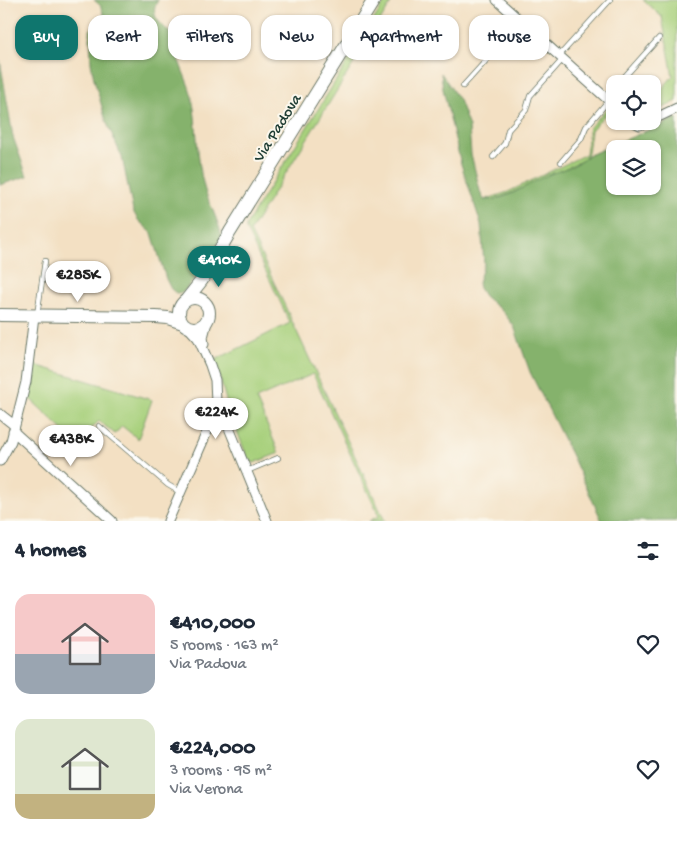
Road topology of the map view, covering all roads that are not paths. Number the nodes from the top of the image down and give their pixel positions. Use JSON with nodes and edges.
{"nodes":[{"id":1,"x":374,"y":0,"type":"edge"},
{"id":2,"x":497,"y":0,"type":"edge"},
{"id":3,"x":610,"y":0,"type":"edge"},
{"id":4,"x":513,"y":15,"type":"edge"},
{"id":5,"x":659,"y":38,"type":"dead end"},
{"id":6,"x":549,"y":47,"type":"edge"},
{"id":7,"x":561,"y":58,"type":"junction"},
{"id":8,"x":487,"y":60,"type":"edge"},
{"id":9,"x":626,"y":75,"type":"edge"},
{"id":10,"x":463,"y":86,"type":"dead end"},
{"id":11,"x":606,"y":98,"type":"edge"},
{"id":12,"x":606,"y":106,"type":"edge"},
{"id":13,"x":677,"y":108,"type":"edge"},
{"id":14,"x":661,"y":116,"type":"edge"},
{"id":15,"x":493,"y":157,"type":"dead end"},
{"id":16,"x":561,"y":162,"type":"dead end"},
{"id":17,"x":45,"y":262,"type":"dead end"},
{"id":18,"x":207,"y":271,"type":"junction"},
{"id":19,"x":184,"y":302,"type":"junction"},
{"id":20,"x":208,"y":306,"type":"junction"},
{"id":21,"x":0,"y":315,"type":"edge"},
{"id":22,"x":36,"y":316,"type":"junction"},
{"id":23,"x":156,"y":317,"type":"junction"},
{"id":24,"x":207,"y":322,"type":"junction"},
{"id":25,"x":185,"y":325,"type":"junction"},
{"id":26,"x":206,"y":354,"type":"junction"},
{"id":27,"x":214,"y":408,"type":"junction"},
{"id":28,"x":0,"y":414,"type":"edge"},
{"id":29,"x":99,"y":426,"type":"dead end"},
{"id":30,"x":14,"y":428,"type":"junction"},
{"id":31,"x":278,"y":458,"type":"dead end"},
{"id":32,"x":0,"y":461,"type":"edge"},
{"id":33,"x":247,"y":470,"type":"junction"},
{"id":34,"x":180,"y":492,"type":"junction"},
{"id":35,"x":112,"y":521,"type":"edge"},
{"id":36,"x":168,"y":521,"type":"edge"},
{"id":37,"x":267,"y":521,"type":"edge"}],
"edges":[{"from":1,"to":18,"type":"street","name":"Via Padova"},
{"from":2,"to":4,"type":"street"},
{"from":3,"to":7,"type":"lane"},
{"from":5,"to":9,"type":"lane"},
{"from":6,"to":7,"type":"street"},
{"from":7,"to":11,"type":"street"},
{"from":7,"to":15,"type":"lane"},
{"from":8,"to":10,"type":"lane"},
{"from":12,"to":16,"type":"lane"},
{"from":13,"to":14,"type":"street"},
{"from":17,"to":22,"type":"lane"},
{"from":18,"to":19,"type":"street","name":"Via Padova"},
{"from":18,"to":20,"type":"street","name":"Via Padova"},
{"from":19,"to":20,"type":"street"},
{"from":19,"to":23,"type":"street"},
{"from":19,"to":25,"type":"street"},
{"from":20,"to":24,"type":"street"},
{"from":21,"to":22,"type":"street"},
{"from":22,"to":23,"type":"street"},
{"from":22,"to":30,"type":"street"},
{"from":23,"to":25,"type":"street"},
{"from":24,"to":25,"type":"street"},
{"from":24,"to":26,"type":"street"},
{"from":25,"to":26,"type":"street"},
{"from":26,"to":27,"type":"street"},
{"from":27,"to":33,"type":"street"},
{"from":27,"to":34,"type":"street"},
{"from":28,"to":30,"type":"street"},
{"from":29,"to":34,"type":"lane"},
{"from":30,"to":32,"type":"street"},
{"from":30,"to":35,"type":"street"},
{"from":31,"to":33,"type":"lane"},
{"from":33,"to":37,"type":"street"},
{"from":34,"to":36,"type":"street"}]}
